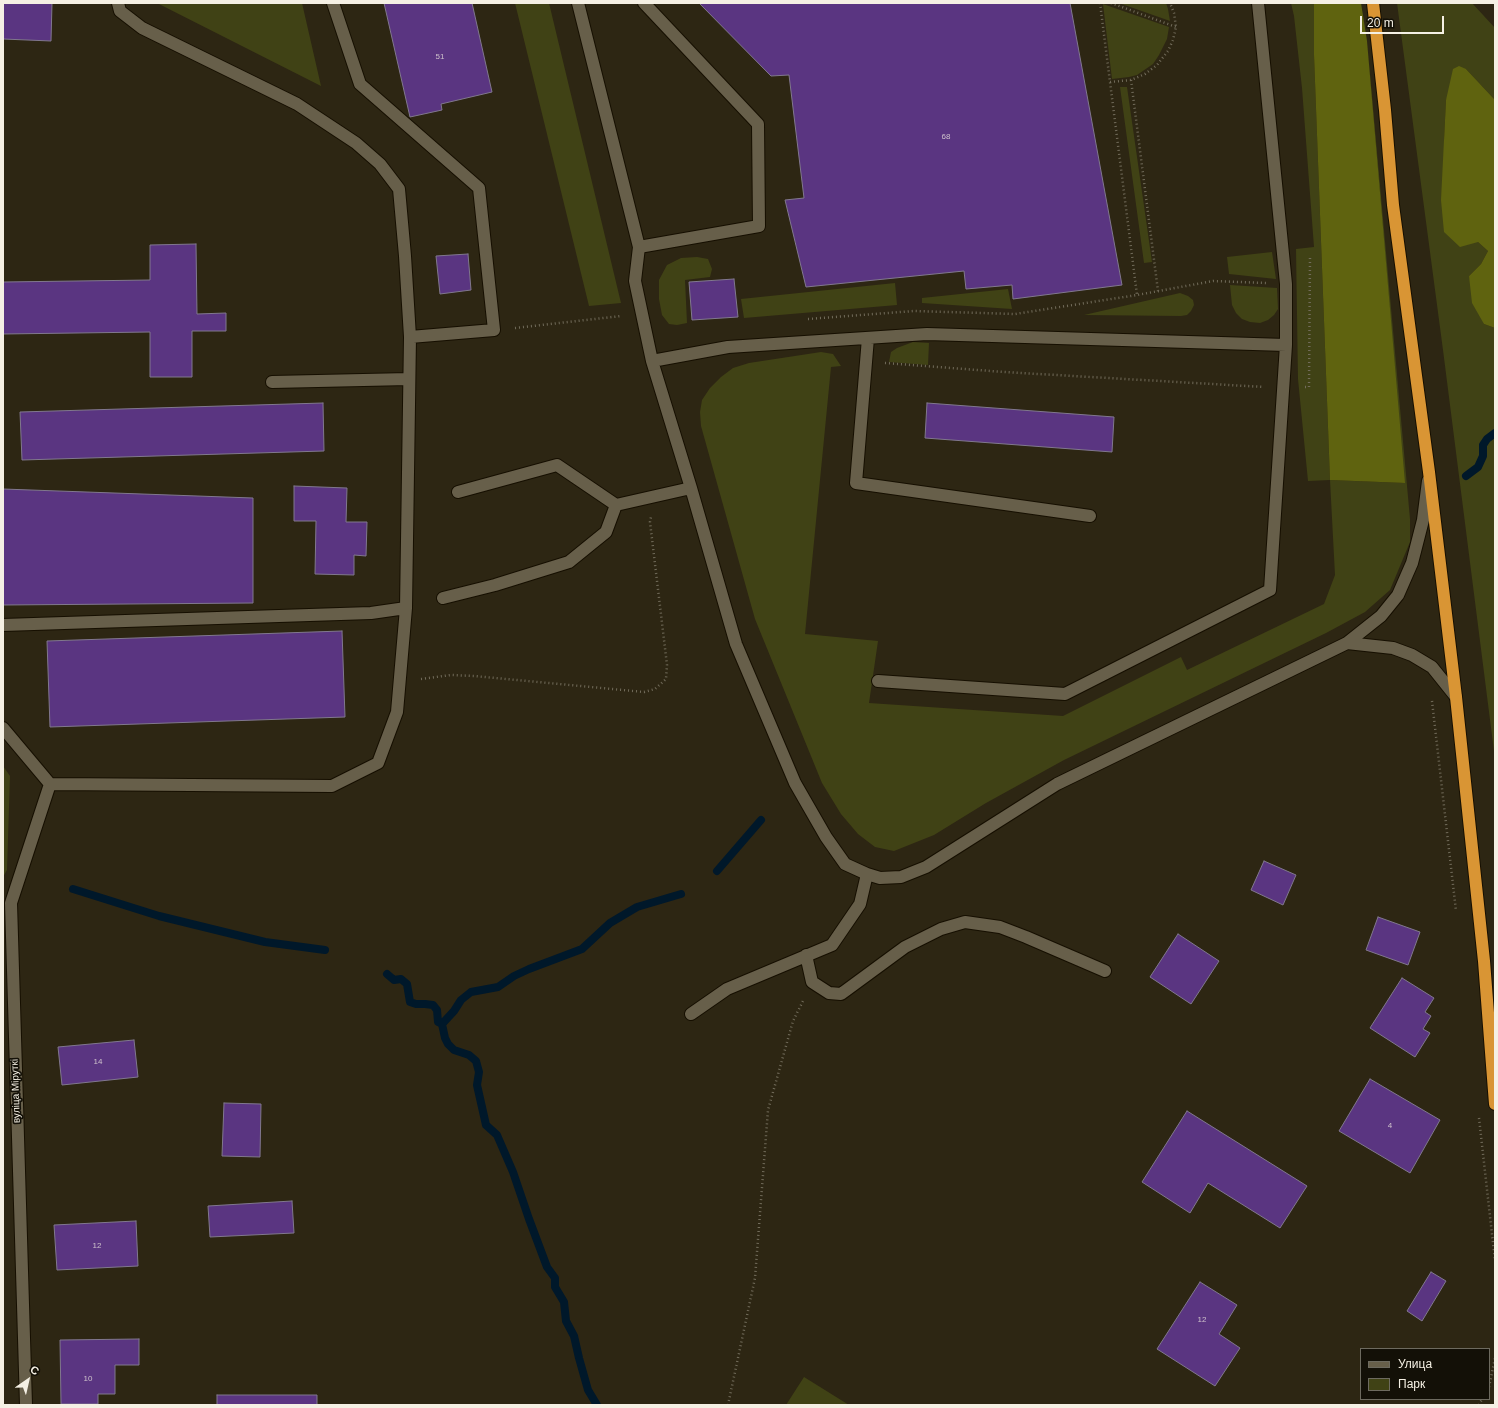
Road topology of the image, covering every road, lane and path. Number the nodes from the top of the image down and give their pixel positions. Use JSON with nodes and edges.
{"nodes":[{"id":1,"x":118,"y":3,"type":"edge"},
{"id":2,"x":333,"y":3,"type":"edge"},
{"id":3,"x":578,"y":3,"type":"edge"},
{"id":4,"x":644,"y":3,"type":"edge"},
{"id":5,"x":1100,"y":3,"type":"edge"},
{"id":6,"x":1112,"y":3,"type":"edge"},
{"id":7,"x":1170,"y":3,"type":"edge"},
{"id":8,"x":1258,"y":3,"type":"edge"},
{"id":9,"x":1373,"y":3,"type":"edge"},
{"id":10,"x":1176,"y":27,"type":"junction"},
{"id":11,"x":1130,"y":80,"type":"junction"},
{"id":12,"x":1110,"y":82,"type":"junction"},
{"id":13,"x":639,"y":248,"type":"junction"},
{"id":14,"x":1310,"y":258,"type":"dead end"},
{"id":15,"x":1286,"y":284,"type":"junction"},
{"id":16,"x":1158,"y":291,"type":"junction"},
{"id":17,"x":1137,"y":294,"type":"junction"},
{"id":18,"x":626,"y":316,"type":"dead end"},
{"id":19,"x":803,"y":319,"type":"dead end"},
{"id":20,"x":494,"y":330,"type":"junction"},
{"id":21,"x":410,"y":337,"type":"junction"},
{"id":22,"x":868,"y":338,"type":"junction"},
{"id":23,"x":1286,"y":345,"type":"junction"},
{"id":24,"x":652,"y":361,"type":"junction"},
{"id":25,"x":865,"y":362,"type":"junction"},
{"id":26,"x":409,"y":379,"type":"junction"},
{"id":27,"x":272,"y":382,"type":"dead end"},
{"id":28,"x":1284,"y":388,"type":"junction"},
{"id":29,"x":1429,"y":472,"type":"junction"},
{"id":30,"x":691,"y":488,"type":"junction"},
{"id":31,"x":458,"y":492,"type":"dead end"},
{"id":32,"x":655,"y":496,"type":"junction"},
{"id":33,"x":616,"y":505,"type":"junction"},
{"id":34,"x":1090,"y":516,"type":"dead end"},
{"id":35,"x":443,"y":598,"type":"dead end"},
{"id":36,"x":406,"y":608,"type":"junction"},
{"id":37,"x":3,"y":625,"type":"edge"},
{"id":38,"x":1347,"y":643,"type":"junction"},
{"id":39,"x":878,"y":681,"type":"dead end"},
{"id":40,"x":401,"y":682,"type":"junction"},
{"id":41,"x":1456,"y":697,"type":"junction"},
{"id":42,"x":3,"y":728,"type":"edge"},
{"id":43,"x":50,"y":784,"type":"junction"},
{"id":44,"x":867,"y":874,"type":"junction"},
{"id":45,"x":806,"y":955,"type":"junction"},
{"id":46,"x":1106,"y":971,"type":"dead end"},
{"id":47,"x":812,"y":982,"type":"junction"},
{"id":48,"x":691,"y":1014,"type":"dead end"},
{"id":49,"x":1495,"y":1104,"type":"edge"},
{"id":50,"x":1495,"y":1358,"type":"edge"},
{"id":51,"x":1490,"y":1381,"type":"edge"},
{"id":52,"x":26,"y":1405,"type":"edge"},
{"id":53,"x":728,"y":1405,"type":"edge"}],
"edges":[{"from":1,"to":21,"type":"street"},
{"from":2,"to":20,"type":"street"},
{"from":3,"to":13,"type":"street"},
{"from":4,"to":13,"type":"street"},
{"from":5,"to":12,"type":"path"},
{"from":6,"to":10,"type":"path"},
{"from":7,"to":10,"type":"path"},
{"from":8,"to":15,"type":"street"},
{"from":9,"to":29,"type":"highway"},
{"from":10,"to":11,"type":"path"},
{"from":11,"to":12,"type":"path"},
{"from":11,"to":16,"type":"path"},
{"from":12,"to":17,"type":"path"},
{"from":13,"to":24,"type":"street"},
{"from":14,"to":28,"type":"path"},
{"from":15,"to":16,"type":"path"},
{"from":15,"to":23,"type":"street"},
{"from":16,"to":17,"type":"path"},
{"from":17,"to":19,"type":"path"},
{"from":18,"to":20,"type":"path"},
{"from":20,"to":21,"type":"street"},
{"from":21,"to":26,"type":"street"},
{"from":22,"to":23,"type":"street"},
{"from":22,"to":24,"type":"street"},
{"from":22,"to":25,"type":"street"},
{"from":23,"to":28,"type":"street"},
{"from":24,"to":30,"type":"street"},
{"from":25,"to":28,"type":"path"},
{"from":25,"to":34,"type":"street"},
{"from":26,"to":27,"type":"street"},
{"from":26,"to":36,"type":"street"},
{"from":28,"to":39,"type":"street"},
{"from":29,"to":38,"type":"street"},
{"from":29,"to":41,"type":"highway"},
{"from":30,"to":32,"type":"street"},
{"from":30,"to":44,"type":"street"},
{"from":31,"to":33,"type":"street"},
{"from":32,"to":33,"type":"street"},
{"from":32,"to":40,"type":"path"},
{"from":33,"to":35,"type":"street"},
{"from":36,"to":37,"type":"street"},
{"from":36,"to":40,"type":"street"},
{"from":38,"to":41,"type":"street"},
{"from":38,"to":44,"type":"street"},
{"from":40,"to":43,"type":"street"},
{"from":41,"to":49,"type":"highway"},
{"from":42,"to":43,"type":"street"},
{"from":43,"to":52,"type":"street","name":"вуліца Міруткі"},
{"from":44,"to":45,"type":"street"},
{"from":45,"to":47,"type":"street"},
{"from":45,"to":48,"type":"street"},
{"from":46,"to":47,"type":"street"},
{"from":47,"to":53,"type":"path"},
{"from":50,"to":51,"type":"path"}]}
